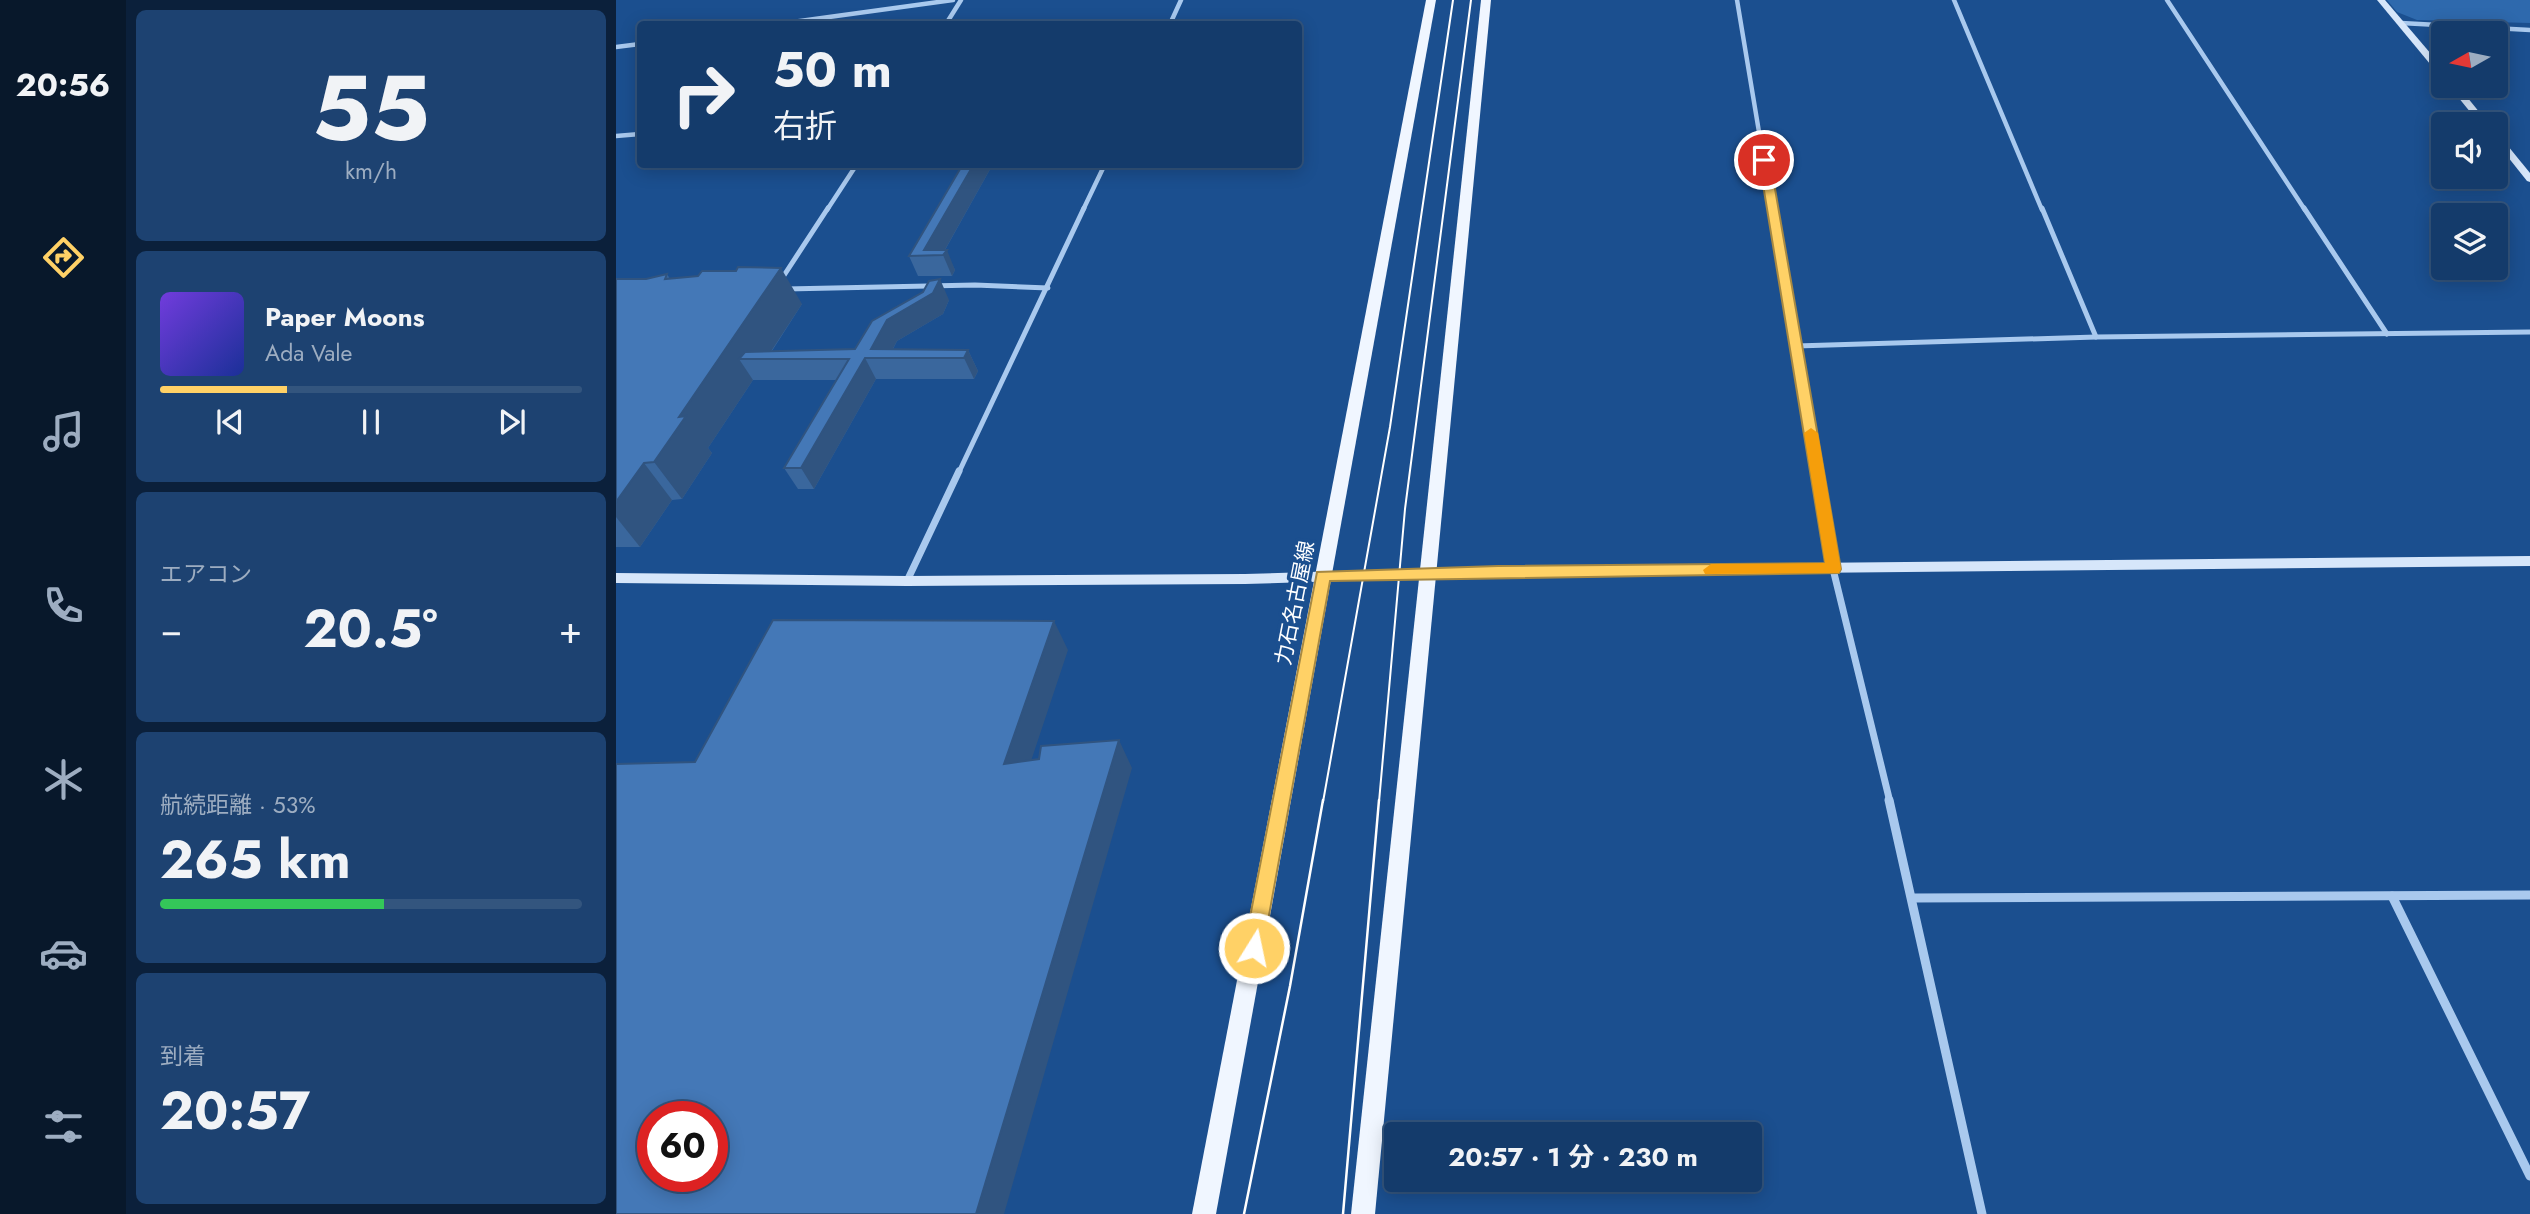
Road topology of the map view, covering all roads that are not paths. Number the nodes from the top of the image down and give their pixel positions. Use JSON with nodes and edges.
{"nodes":[{"id":1,"x":953,"y":0,"type":"edge"},
{"id":2,"x":961,"y":0,"type":"edge"},
{"id":3,"x":1181,"y":0,"type":"edge"},
{"id":4,"x":1431,"y":0,"type":"edge"},
{"id":5,"x":1486,"y":0,"type":"edge"},
{"id":6,"x":1737,"y":0,"type":"edge"},
{"id":7,"x":1954,"y":0,"type":"edge"},
{"id":8,"x":2167,"y":0,"type":"edge"},
{"id":9,"x":2381,"y":0,"type":"edge"},
{"id":10,"x":800,"y":21,"type":"edge"},
{"id":11,"x":948,"y":21,"type":"edge"},
{"id":12,"x":1171,"y":21,"type":"edge"},
{"id":13,"x":2401,"y":23,"type":"junction"},
{"id":14,"x":2530,"y":30,"type":"edge"},
{"id":15,"x":637,"y":44,"type":"edge"},
{"id":16,"x":616,"y":47,"type":"edge"},
{"id":17,"x":2431,"y":59,"type":"edge"},
{"id":18,"x":2463,"y":98,"type":"edge"},
{"id":19,"x":2475,"y":112,"type":"edge"},
{"id":20,"x":637,"y":134,"type":"edge"},
{"id":21,"x":616,"y":136,"type":"edge"},
{"id":22,"x":2508,"y":151,"type":"edge"},
{"id":23,"x":854,"y":168,"type":"edge"},
{"id":24,"x":1103,"y":168,"type":"edge"},
{"id":25,"x":2530,"y":178,"type":"edge"},
{"id":26,"x":1048,"y":288,"type":"junction"},
{"id":27,"x":2530,"y":332,"type":"edge"},
{"id":28,"x":2387,"y":334,"type":"junction"},
{"id":29,"x":2096,"y":337,"type":"junction"},
{"id":30,"x":1796,"y":346,"type":"junction"},
{"id":31,"x":2530,"y":561,"type":"edge"},
{"id":32,"x":1833,"y":569,"type":"junction"},
{"id":33,"x":1429,"y":572,"type":"junction"},
{"id":34,"x":1323,"y":576,"type":"junction"},
{"id":35,"x":616,"y":578,"type":"edge"},
{"id":36,"x":906,"y":582,"type":"junction"},
{"id":37,"x":2530,"y":895,"type":"edge"},
{"id":38,"x":2392,"y":896,"type":"junction"},
{"id":39,"x":1913,"y":898,"type":"junction"},
{"id":40,"x":2530,"y":1176,"type":"edge"},
{"id":41,"x":1204,"y":1214,"type":"edge"},
{"id":42,"x":1363,"y":1214,"type":"edge"},
{"id":43,"x":1982,"y":1214,"type":"edge"}],
"edges":[{"from":1,"to":10,"type":"street"},
{"from":2,"to":11,"type":"street"},
{"from":3,"to":12,"type":"street"},
{"from":4,"to":34,"type":"main road","name":"力石名古屋線"},
{"from":5,"to":33,"type":"main road"},
{"from":6,"to":30,"type":"street"},
{"from":7,"to":29,"type":"street"},
{"from":8,"to":28,"type":"street"},
{"from":9,"to":13,"type":"street"},
{"from":13,"to":14,"type":"street"},
{"from":13,"to":17,"type":"street"},
{"from":15,"to":16,"type":"street"},
{"from":18,"to":19,"type":"street"},
{"from":20,"to":21,"type":"street"},
{"from":22,"to":25,"type":"street"},
{"from":23,"to":26,"type":"street"},
{"from":24,"to":26,"type":"street"},
{"from":26,"to":36,"type":"street"},
{"from":27,"to":28,"type":"street"},
{"from":28,"to":29,"type":"street"},
{"from":29,"to":30,"type":"street"},
{"from":30,"to":32,"type":"street"},
{"from":31,"to":32,"type":"street"},
{"from":32,"to":33,"type":"street"},
{"from":32,"to":39,"type":"street"},
{"from":33,"to":34,"type":"street"},
{"from":33,"to":42,"type":"main road"},
{"from":34,"to":36,"type":"street"},
{"from":34,"to":41,"type":"main road","name":"力石名古屋線"},
{"from":35,"to":36,"type":"street"},
{"from":37,"to":38,"type":"street"},
{"from":38,"to":39,"type":"street"},
{"from":38,"to":40,"type":"street"},
{"from":39,"to":43,"type":"street"}]}
